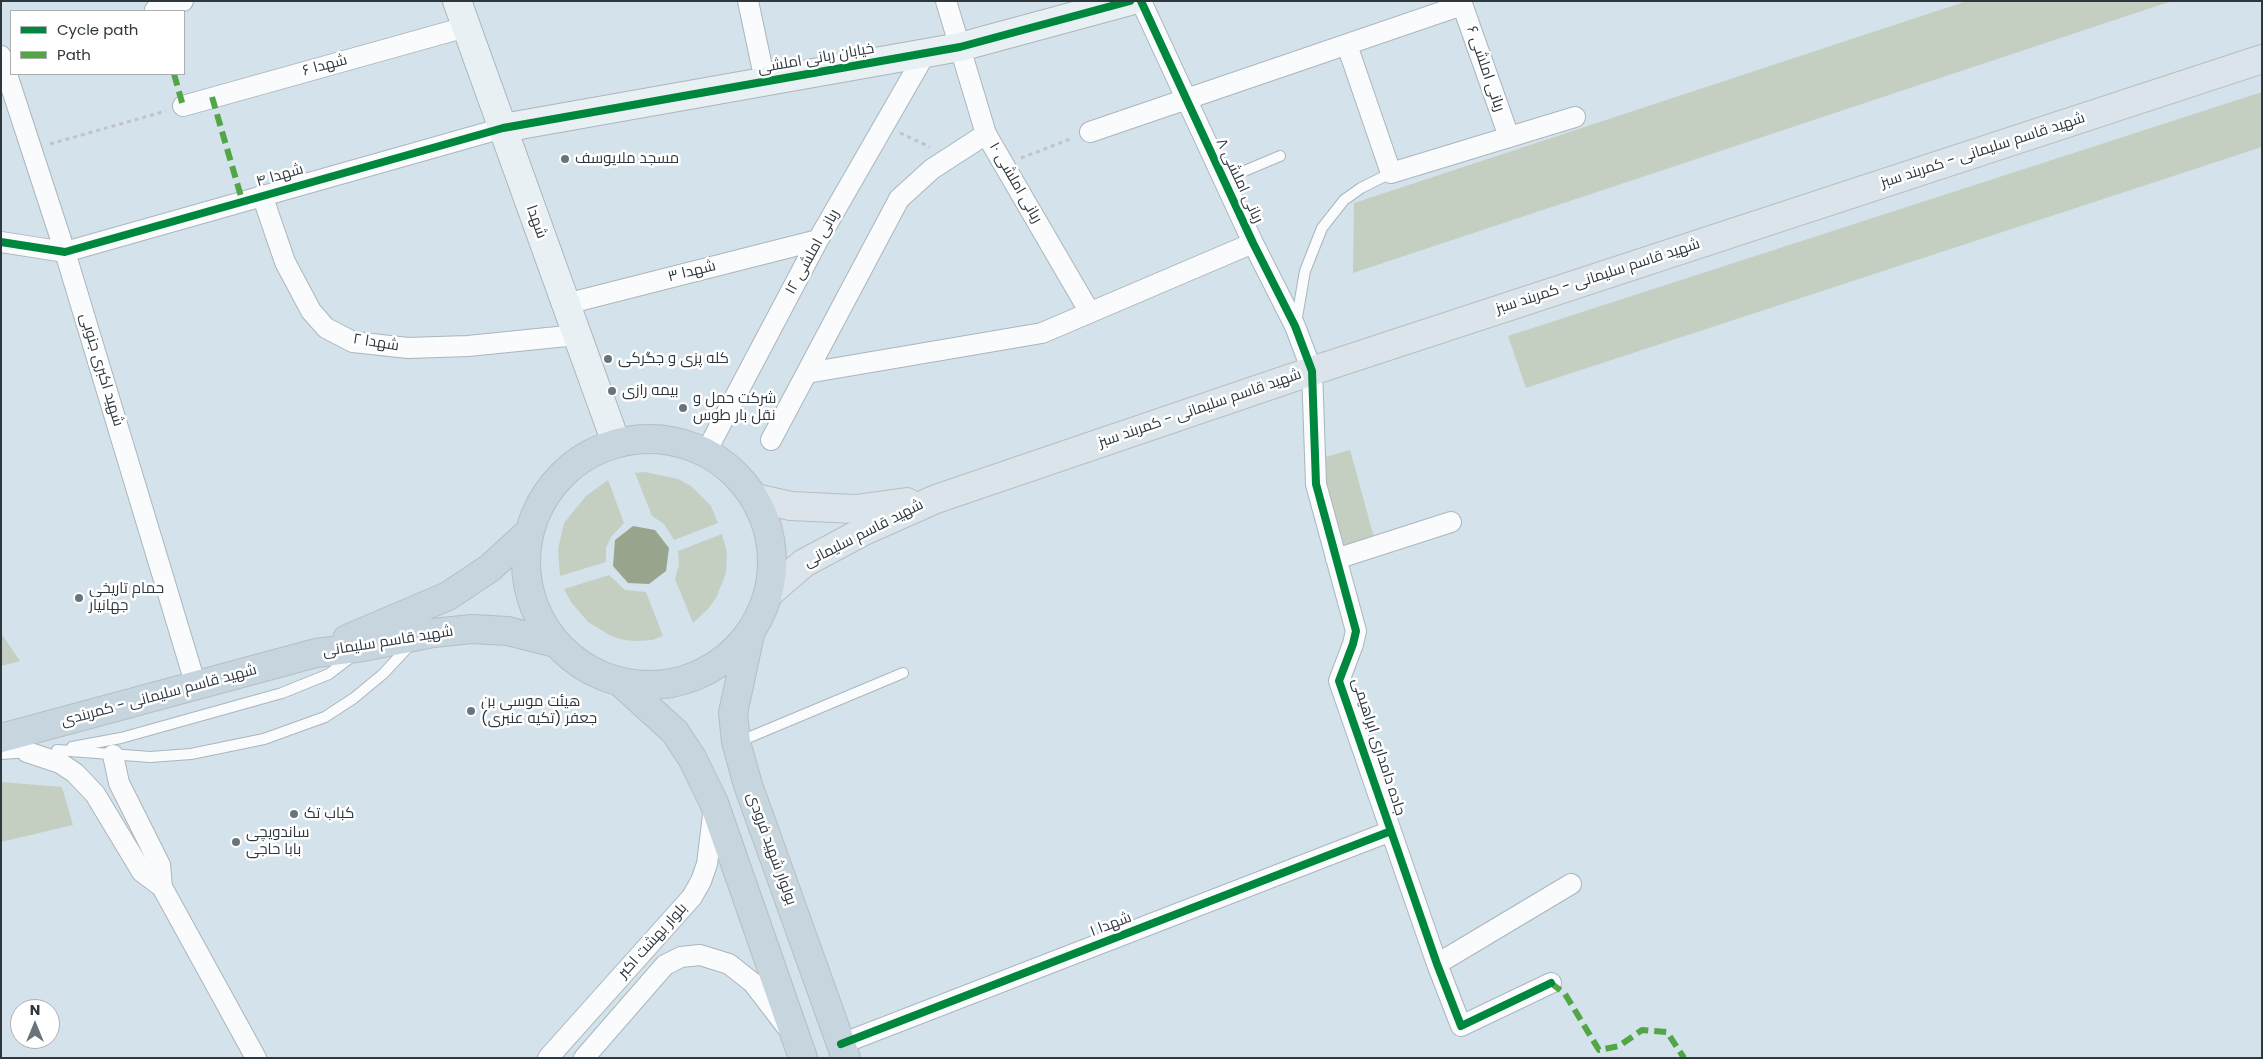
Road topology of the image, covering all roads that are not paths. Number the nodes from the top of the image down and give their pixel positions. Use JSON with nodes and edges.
{"nodes":[{"id":1,"x":183,"y":1,"type":"edge"},
{"id":2,"x":457,"y":1,"type":"edge"},
{"id":3,"x":748,"y":1,"type":"edge"},
{"id":4,"x":946,"y":1,"type":"edge"},
{"id":5,"x":1130,"y":1,"type":"edge"},
{"id":6,"x":1141,"y":1,"type":"edge"},
{"id":7,"x":1462,"y":3,"type":"edge"},
{"id":8,"x":154,"y":10,"type":"dead end"},
{"id":9,"x":466,"y":27,"type":"junction"},
{"id":10,"x":1346,"y":45,"type":"junction"},
{"id":11,"x":960,"y":47,"type":"junction"},
{"id":12,"x":924,"y":54,"type":"junction"},
{"id":13,"x":1,"y":56,"type":"edge"},
{"id":14,"x":2262,"y":59,"type":"edge"},
{"id":15,"x":765,"y":82,"type":"junction"},
{"id":16,"x":1185,"y":100,"type":"junction"},
{"id":17,"x":183,"y":106,"type":"road end"},
{"id":18,"x":1575,"y":117,"type":"dead end"},
{"id":19,"x":503,"y":128,"type":"junction"},
{"id":20,"x":1090,"y":132,"type":"road end"},
{"id":21,"x":986,"y":134,"type":"junction"},
{"id":22,"x":1509,"y":138,"type":"junction"},
{"id":23,"x":1280,"y":156,"type":"dead end"},
{"id":24,"x":1391,"y":173,"type":"junction"},
{"id":25,"x":1223,"y":180,"type":"junction"},
{"id":26,"x":262,"y":195,"type":"junction"},
{"id":27,"x":818,"y":240,"type":"junction"},
{"id":28,"x":1,"y":242,"type":"edge"},
{"id":29,"x":1253,"y":243,"type":"junction"},
{"id":30,"x":65,"y":252,"type":"junction"},
{"id":31,"x":566,"y":304,"type":"junction"},
{"id":32,"x":1089,"y":311,"type":"junction"},
{"id":33,"x":1295,"y":326,"type":"junction"},
{"id":34,"x":577,"y":335,"type":"junction"},
{"id":35,"x":1312,"y":371,"type":"junction"},
{"id":36,"x":807,"y":372,"type":"junction"},
{"id":37,"x":771,"y":440,"type":"dead end"},
{"id":38,"x":616,"y":443,"type":"junction"},
{"id":39,"x":706,"y":452,"type":"junction"},
{"id":40,"x":755,"y":498,"type":"junction"},
{"id":41,"x":936,"y":499,"type":"junction"},
{"id":42,"x":1451,"y":522,"type":"dead end"},
{"id":43,"x":528,"y":532,"type":"junction"},
{"id":44,"x":1336,"y":559,"type":"junction"},
{"id":45,"x":770,"y":592,"type":"junction"},
{"id":46,"x":750,"y":634,"type":"junction"},
{"id":47,"x":418,"y":636,"type":"junction"},
{"id":48,"x":555,"y":643,"type":"junction"},
{"id":49,"x":363,"y":647,"type":"junction"},
{"id":50,"x":316,"y":653,"type":"junction"},
{"id":51,"x":903,"y":673,"type":"dead end"},
{"id":52,"x":620,"y":682,"type":"junction"},
{"id":53,"x":196,"y":686,"type":"junction"},
{"id":54,"x":1,"y":738,"type":"edge"},
{"id":55,"x":736,"y":742,"type":"junction"},
{"id":56,"x":57,"y":750,"type":"junction"},
{"id":57,"x":27,"y":752,"type":"junction"},
{"id":58,"x":1,"y":754,"type":"edge"},
{"id":59,"x":113,"y":754,"type":"junction"},
{"id":60,"x":714,"y":803,"type":"junction"},
{"id":61,"x":1391,"y":831,"type":"junction"},
{"id":62,"x":1571,"y":884,"type":"dead end"},
{"id":63,"x":162,"y":887,"type":"junction"},
{"id":64,"x":1438,"y":964,"type":"junction"},
{"id":65,"x":1551,"y":983,"type":"dead end"},
{"id":66,"x":800,"y":1049,"type":"edge"},
{"id":67,"x":843,"y":1051,"type":"edge"},
{"id":68,"x":256,"y":1058,"type":"edge"},
{"id":69,"x":548,"y":1058,"type":"edge"},
{"id":70,"x":584,"y":1058,"type":"edge"}],
"edges":[{"from":1,"to":8,"type":"street"},
{"from":2,"to":9,"type":"street","name":"شهدا"},
{"from":3,"to":15,"type":"street"},
{"from":4,"to":11,"type":"street","name":"ربانی املشی ۱۰"},
{"from":5,"to":11,"type":"street","name":"خیابان ربانی املشی"},
{"from":6,"to":16,"type":"street","name":"ربانی املشی ۸"},
{"from":7,"to":10,"type":"street"},
{"from":7,"to":22,"type":"street","name":"ربانی املشی ۶"},
{"from":9,"to":17,"type":"street","name":"شهدا ۶"},
{"from":9,"to":19,"type":"street","name":"شهدا"},
{"from":10,"to":16,"type":"street"},
{"from":10,"to":24,"type":"street"},
{"from":11,"to":12,"type":"street","name":"خیابان ربانی املشی"},
{"from":11,"to":21,"type":"street","name":"ربانی املشی ۱۰"},
{"from":12,"to":15,"type":"street","name":"خیابان ربانی املشی"},
{"from":12,"to":27,"type":"street","name":"ربانی املشی ۱۲"},
{"from":13,"to":30,"type":"street","name":"شهید اکبری جنوبی"},
{"from":14,"to":35,"type":"main road","name":"شهید قاسم سلیمانی - کمربند سبز"},
{"from":15,"to":19,"type":"street","name":"خیابان ربانی املشی"},
{"from":16,"to":20,"type":"street"},
{"from":16,"to":25,"type":"street","name":"ربانی املشی ۸"},
{"from":18,"to":22,"type":"street"},
{"from":19,"to":26,"type":"street","name":"شهدا ۴"},
{"from":19,"to":31,"type":"street","name":"شهدا"},
{"from":21,"to":32,"type":"street","name":"ربانی املشی ۱۰"},
{"from":21,"to":36,"type":"street"},
{"from":22,"to":24,"type":"street"},
{"from":23,"to":25,"type":"lane"},
{"from":24,"to":33,"type":"lane"},
{"from":25,"to":29,"type":"street","name":"ربانی املشی ۸"},
{"from":26,"to":30,"type":"street","name":"شهدا ۴"},
{"from":26,"to":34,"type":"street","name":"شهدا ۲"},
{"from":27,"to":31,"type":"street","name":"شهدا ۳"},
{"from":27,"to":39,"type":"street","name":"ربانی املشی ۱۲"},
{"from":28,"to":30,"type":"street"},
{"from":29,"to":32,"type":"street"},
{"from":29,"to":33,"type":"street","name":"ربانی املشی ۸"},
{"from":30,"to":53,"type":"street","name":"شهید اکبری جنوبی"},
{"from":31,"to":34,"type":"street","name":"شهدا"},
{"from":32,"to":36,"type":"street"},
{"from":33,"to":35,"type":"street","name":"ربانی املشی ۸"},
{"from":34,"to":38,"type":"street","name":"شهدا"},
{"from":35,"to":41,"type":"main road","name":"شهید قاسم سلیمانی - کمربند سبز"},
{"from":35,"to":44,"type":"street","name":"جاده دامداری ابراهیمی"},
{"from":36,"to":37,"type":"street"},
{"from":38,"to":39,"type":"highway"},
{"from":38,"to":43,"type":"highway"},
{"from":39,"to":40,"type":"highway"},
{"from":40,"to":41,"type":"main road","name":"شهید قاسم سلیمانی"},
{"from":40,"to":45,"type":"highway"},
{"from":41,"to":45,"type":"main road","name":"شهید قاسم سلیمانی"},
{"from":42,"to":44,"type":"street"},
{"from":43,"to":48,"type":"highway"},
{"from":43,"to":50,"type":"highway","name":"شهید قاسم سلیمانی"},
{"from":44,"to":61,"type":"street","name":"جاده دامداری ابراهیمی"},
{"from":45,"to":46,"type":"highway"},
{"from":46,"to":52,"type":"highway"},
{"from":46,"to":55,"type":"highway","name":"بولوار شهید فرودی"},
{"from":47,"to":48,"type":"highway","name":"شهید قاسم سلیمانی"},
{"from":47,"to":49,"type":"highway","name":"شهید قاسم سلیمانی"},
{"from":47,"to":59,"type":"lane"},
{"from":48,"to":52,"type":"highway"},
{"from":49,"to":50,"type":"highway","name":"شهید قاسم سلیمانی"},
{"from":49,"to":56,"type":"lane"},
{"from":50,"to":53,"type":"highway","name":"شهید قاسم سلیمانی - کمربندی"},
{"from":51,"to":55,"type":"lane"},
{"from":52,"to":60,"type":"highway"},
{"from":53,"to":54,"type":"highway","name":"شهید قاسم سلیمانی - کمربندی"},
{"from":55,"to":67,"type":"highway","name":"بولوار شهید فرودی"},
{"from":56,"to":57,"type":"lane"},
{"from":56,"to":59,"type":"lane"},
{"from":57,"to":58,"type":"lane"},
{"from":57,"to":63,"type":"street"},
{"from":59,"to":63,"type":"street"},
{"from":60,"to":66,"type":"highway"},
{"from":60,"to":69,"type":"street","name":"بلوار بهشت اکبر"},
{"from":61,"to":64,"type":"street","name":"جاده دامداری ابراهیمی"},
{"from":61,"to":67,"type":"street","name":"شهدا ۱"},
{"from":62,"to":64,"type":"street"},
{"from":63,"to":68,"type":"street"},
{"from":64,"to":65,"type":"street","name":"جاده دامداری ابراهیمی"},
{"from":66,"to":70,"type":"street","name":"بلوار بهشت اکبر"}]}
